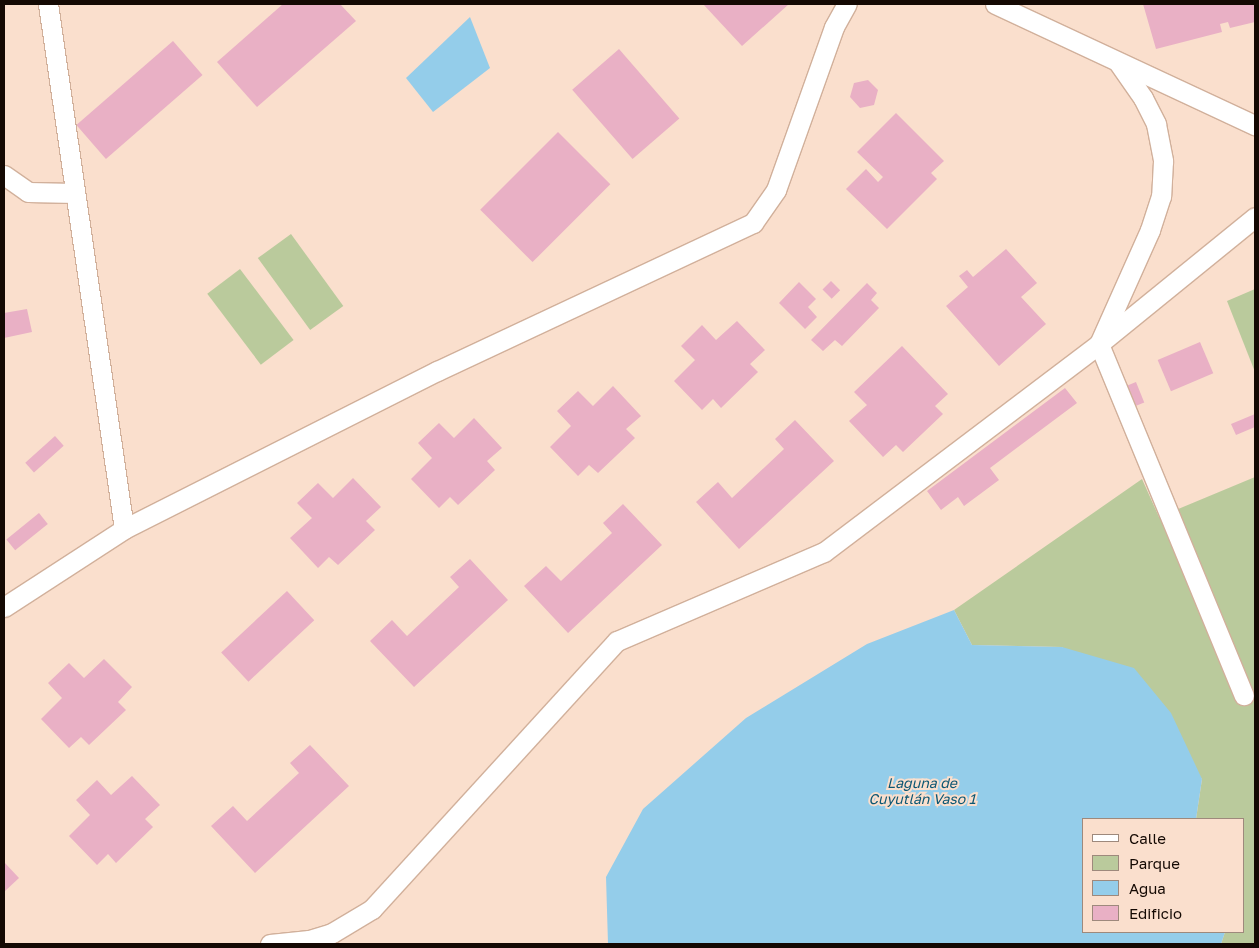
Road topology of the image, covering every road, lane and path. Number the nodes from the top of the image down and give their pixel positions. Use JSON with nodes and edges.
{"nodes":[{"id":1,"x":48,"y":4,"type":"edge"},
{"id":2,"x":847,"y":4,"type":"edge"},
{"id":3,"x":995,"y":4,"type":"edge"},
{"id":4,"x":1118,"y":62,"type":"junction"},
{"id":5,"x":1255,"y":125,"type":"edge"},
{"id":6,"x":4,"y":175,"type":"edge"},
{"id":7,"x":75,"y":193,"type":"junction"},
{"id":8,"x":1255,"y":218,"type":"edge"},
{"id":9,"x":1098,"y":344,"type":"junction"},
{"id":10,"x":124,"y":529,"type":"junction"},
{"id":11,"x":4,"y":607,"type":"edge"},
{"id":12,"x":1244,"y":696,"type":"dead end"},
{"id":13,"x":270,"y":944,"type":"edge"}],
"edges":[{"from":1,"to":7,"type":"street"},
{"from":2,"to":10,"type":"street"},
{"from":3,"to":4,"type":"street"},
{"from":4,"to":5,"type":"street"},
{"from":4,"to":9,"type":"street"},
{"from":6,"to":7,"type":"street"},
{"from":7,"to":10,"type":"street"},
{"from":8,"to":9,"type":"street"},
{"from":9,"to":12,"type":"street"},
{"from":9,"to":13,"type":"street"},
{"from":10,"to":11,"type":"street"}]}
